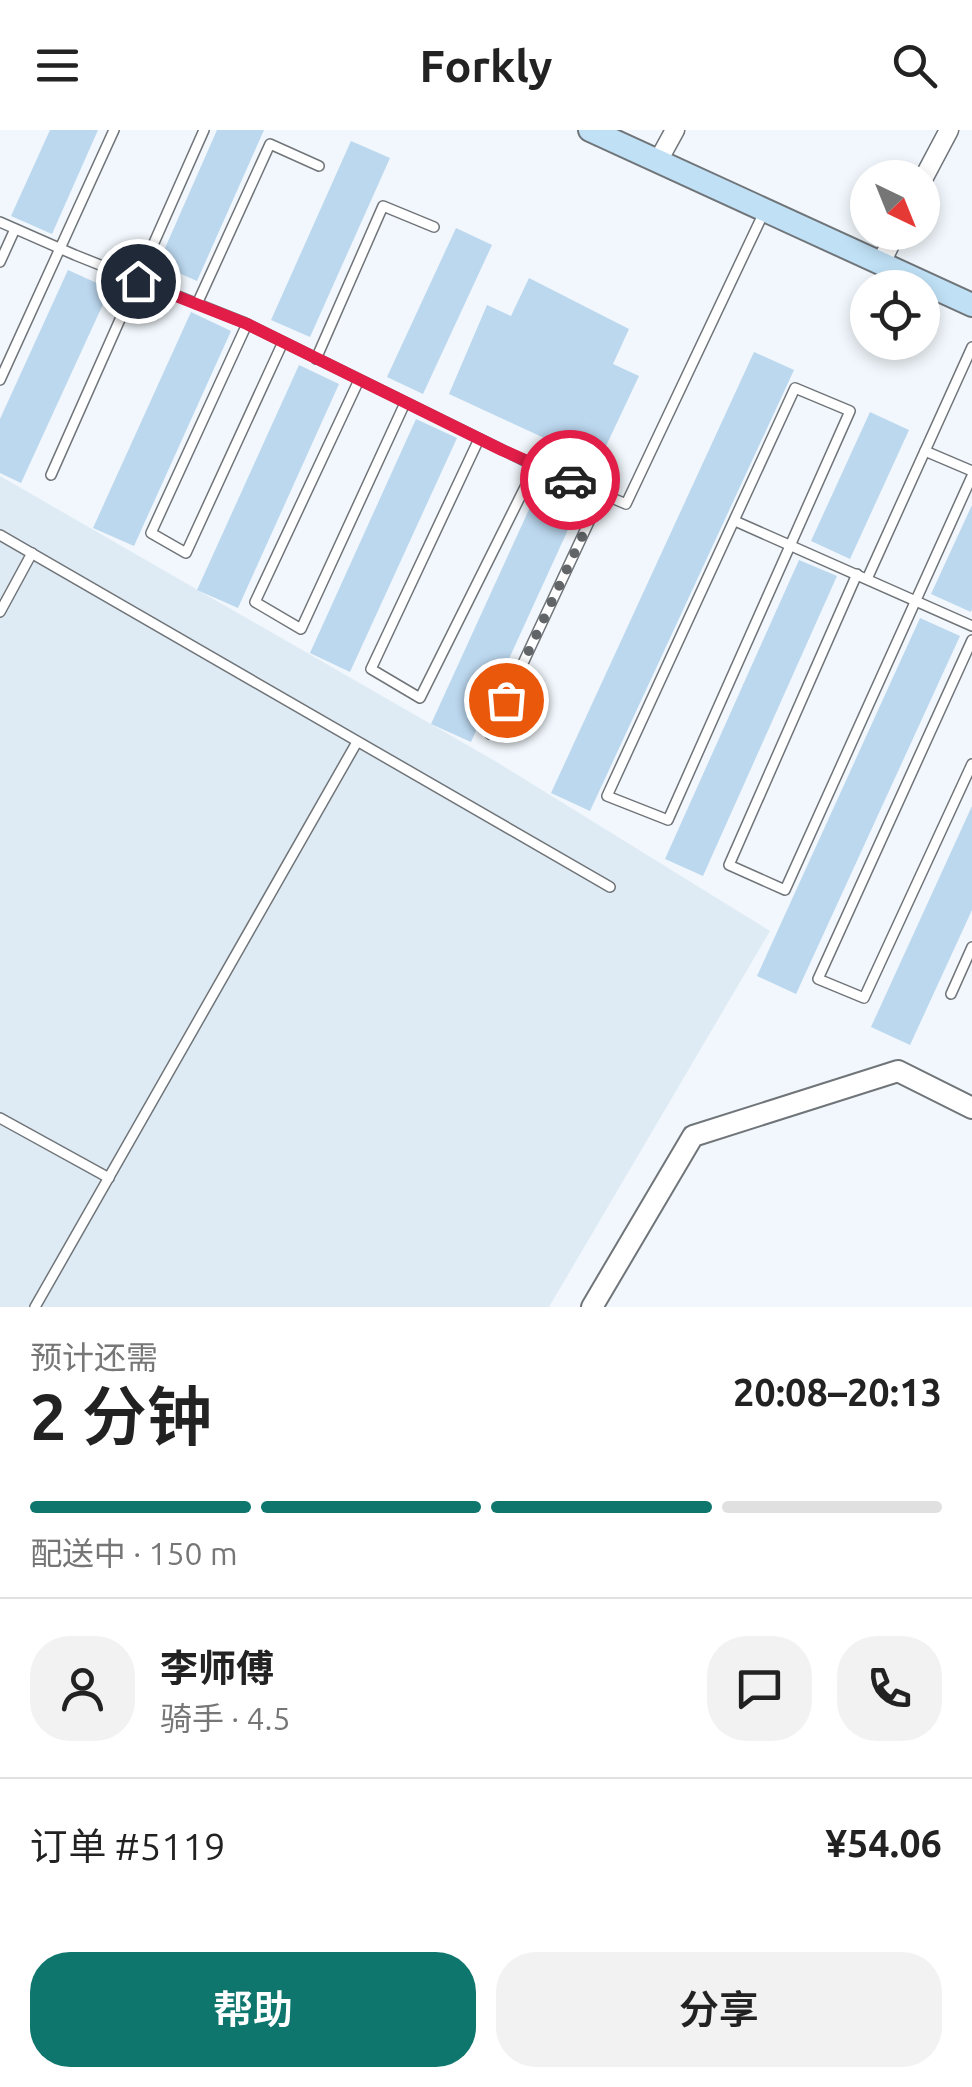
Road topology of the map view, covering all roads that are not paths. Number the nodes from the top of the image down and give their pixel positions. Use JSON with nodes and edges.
{"nodes":[{"id":1,"x":114,"y":130,"type":"edge"},
{"id":2,"x":204,"y":130,"type":"edge"},
{"id":3,"x":590,"y":130,"type":"edge"},
{"id":4,"x":675,"y":130,"type":"edge"},
{"id":5,"x":949,"y":130,"type":"edge"},
{"id":6,"x":933,"y":160,"type":"edge"},
{"id":7,"x":658,"y":161,"type":"junction"},
{"id":8,"x":319,"y":166,"type":"dead end"},
{"id":9,"x":764,"y":210,"type":"junction"},
{"id":10,"x":0,"y":222,"type":"edge"},
{"id":11,"x":15,"y":228,"type":"junction"},
{"id":12,"x":434,"y":228,"type":"dead end"},
{"id":13,"x":60,"y":249,"type":"junction"},
{"id":14,"x":887,"y":250,"type":"edge"},
{"id":15,"x":0,"y":262,"type":"edge"},
{"id":16,"x":880,"y":263,"type":"junction"},
{"id":17,"x":138,"y":281,"type":"junction"},
{"id":18,"x":197,"y":304,"type":"junction"},
{"id":19,"x":972,"y":305,"type":"edge"},
{"id":20,"x":247,"y":324,"type":"junction"},
{"id":21,"x":283,"y":342,"type":"junction"},
{"id":22,"x":972,"y":347,"type":"edge"},
{"id":23,"x":316,"y":359,"type":"junction"},
{"id":24,"x":0,"y":380,"type":"edge"},
{"id":25,"x":359,"y":380,"type":"junction"},
{"id":26,"x":405,"y":403,"type":"junction"},
{"id":27,"x":479,"y":438,"type":"junction"},
{"id":28,"x":925,"y":451,"type":"junction"},
{"id":29,"x":536,"y":465,"type":"junction"},
{"id":30,"x":972,"y":474,"type":"edge"},
{"id":31,"x":51,"y":475,"type":"dead end"},
{"id":32,"x":602,"y":494,"type":"junction"},
{"id":33,"x":735,"y":521,"type":"junction"},
{"id":34,"x":0,"y":535,"type":"edge"},
{"id":35,"x":790,"y":545,"type":"junction"},
{"id":36,"x":32,"y":554,"type":"junction"},
{"id":37,"x":862,"y":576,"type":"junction"},
{"id":38,"x":917,"y":601,"type":"junction"},
{"id":39,"x":0,"y":612,"type":"edge"},
{"id":40,"x":972,"y":626,"type":"edge"},
{"id":41,"x":972,"y":640,"type":"edge"},
{"id":42,"x":490,"y":734,"type":"dead end"},
{"id":43,"x":358,"y":742,"type":"junction"},
{"id":44,"x":972,"y":764,"type":"edge"},
{"id":45,"x":610,"y":887,"type":"dead end"},
{"id":46,"x":972,"y":947,"type":"edge"},
{"id":47,"x":951,"y":994,"type":"dead end"},
{"id":48,"x":972,"y":1108,"type":"edge"},
{"id":49,"x":0,"y":1118,"type":"edge"},
{"id":50,"x":109,"y":1178,"type":"junction"},
{"id":51,"x":35,"y":1307,"type":"edge"},
{"id":52,"x":592,"y":1307,"type":"edge"}],
"edges":[{"from":1,"to":13,"type":"lane"},
{"from":2,"to":17,"type":"lane"},
{"from":3,"to":7,"type":"main road"},
{"from":4,"to":7,"type":"street"},
{"from":5,"to":6,"type":"street"},
{"from":7,"to":9,"type":"main road"},
{"from":8,"to":18,"type":"lane"},
{"from":9,"to":16,"type":"main road"},
{"from":9,"to":32,"type":"lane"},
{"from":10,"to":11,"type":"lane"},
{"from":11,"to":13,"type":"lane"},
{"from":11,"to":15,"type":"lane"},
{"from":12,"to":23,"type":"lane"},
{"from":13,"to":17,"type":"lane"},
{"from":13,"to":24,"type":"lane"},
{"from":14,"to":16,"type":"street"},
{"from":16,"to":19,"type":"main road"},
{"from":17,"to":18,"type":"lane"},
{"from":17,"to":31,"type":"lane"},
{"from":18,"to":20,"type":"lane"},
{"from":20,"to":21,"type":"lane"},
{"from":20,"to":21,"type":"lane"},
{"from":21,"to":23,"type":"lane"},
{"from":22,"to":28,"type":"lane"},
{"from":23,"to":25,"type":"lane"},
{"from":25,"to":26,"type":"lane"},
{"from":25,"to":26,"type":"lane"},
{"from":26,"to":27,"type":"lane"},
{"from":27,"to":29,"type":"lane"},
{"from":27,"to":29,"type":"lane"},
{"from":28,"to":30,"type":"lane"},
{"from":28,"to":37,"type":"lane"},
{"from":29,"to":32,"type":"lane"},
{"from":30,"to":38,"type":"lane"},
{"from":32,"to":42,"type":"lane"},
{"from":33,"to":35,"type":"lane"},
{"from":33,"to":35,"type":"lane"},
{"from":33,"to":35,"type":"lane"},
{"from":34,"to":36,"type":"lane"},
{"from":35,"to":37,"type":"lane"},
{"from":36,"to":39,"type":"lane"},
{"from":36,"to":43,"type":"lane"},
{"from":37,"to":38,"type":"lane"},
{"from":37,"to":38,"type":"lane"},
{"from":38,"to":40,"type":"lane"},
{"from":41,"to":44,"type":"lane"},
{"from":43,"to":45,"type":"lane"},
{"from":43,"to":50,"type":"lane"},
{"from":46,"to":47,"type":"lane"},
{"from":48,"to":52,"type":"street"},
{"from":49,"to":50,"type":"lane"},
{"from":50,"to":51,"type":"lane"}]}
